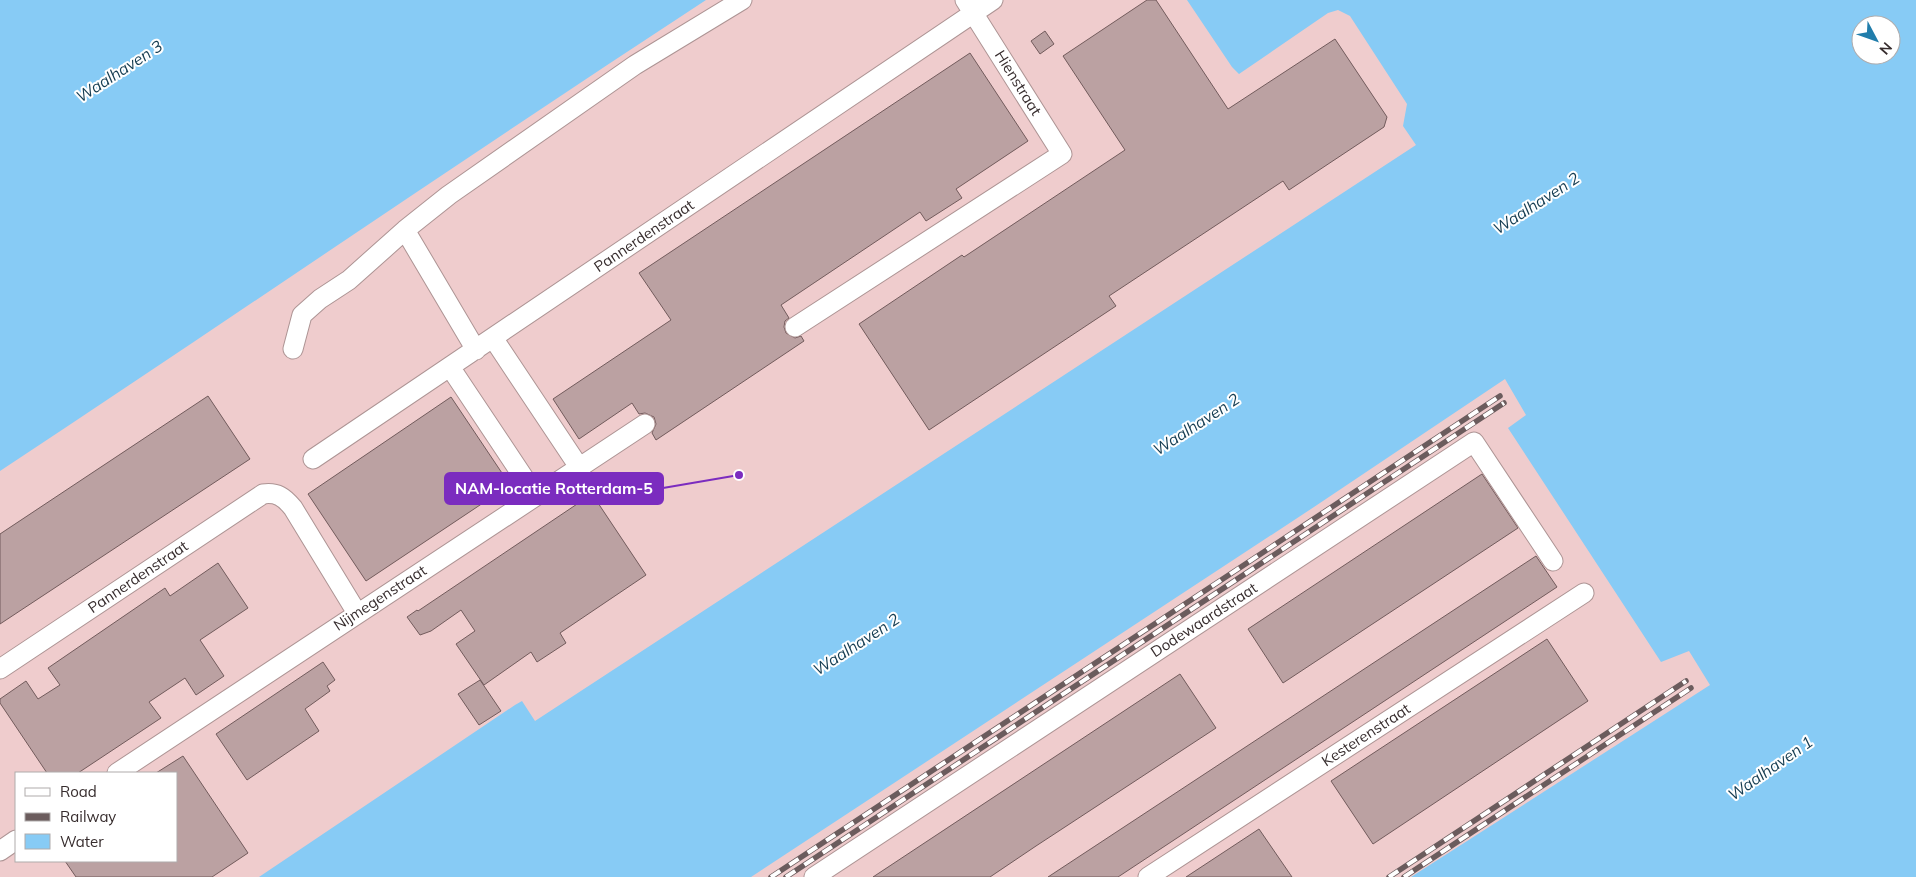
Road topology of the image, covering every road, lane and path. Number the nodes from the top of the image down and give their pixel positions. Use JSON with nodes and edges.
{"nodes":[{"id":1,"x":742,"y":0,"type":"edge"},
{"id":2,"x":993,"y":0,"type":"edge"},
{"id":3,"x":970,"y":6,"type":"edge"},
{"id":4,"x":405,"y":230,"type":"junction"},
{"id":5,"x":795,"y":327,"type":"dead end"},
{"id":6,"x":493,"y":338,"type":"junction"},
{"id":7,"x":293,"y":349,"type":"dead end"},
{"id":8,"x":476,"y":350,"type":"junction"},
{"id":9,"x":450,"y":367,"type":"junction"},
{"id":10,"x":645,"y":424,"type":"dead end"},
{"id":11,"x":313,"y":459,"type":"dead end"},
{"id":12,"x":579,"y":467,"type":"junction"},
{"id":13,"x":536,"y":496,"type":"junction"},
{"id":14,"x":1553,"y":561,"type":"dead end"},
{"id":15,"x":1584,"y":593,"type":"dead end"},
{"id":16,"x":358,"y":613,"type":"junction"},
{"id":17,"x":0,"y":669,"type":"edge"},
{"id":18,"x":119,"y":772,"type":"edge"},
{"id":19,"x":15,"y":841,"type":"edge"},
{"id":20,"x":0,"y":851,"type":"edge"},
{"id":21,"x":814,"y":877,"type":"edge"},
{"id":22,"x":1148,"y":877,"type":"edge"}],
"edges":[{"from":1,"to":4,"type":"street"},
{"from":2,"to":3,"type":"street","name":"Pannerdenstraat"},
{"from":3,"to":5,"type":"street","name":"Hienstraat"},
{"from":3,"to":6,"type":"street","name":"Pannerdenstraat"},
{"from":4,"to":7,"type":"street"},
{"from":4,"to":8,"type":"street"},
{"from":6,"to":8,"type":"street","name":"Pannerdenstraat"},
{"from":6,"to":12,"type":"street"},
{"from":8,"to":9,"type":"street","name":"Pannerdenstraat"},
{"from":9,"to":11,"type":"street","name":"Pannerdenstraat"},
{"from":9,"to":13,"type":"street"},
{"from":10,"to":12,"type":"street","name":"Nijmegenstraat"},
{"from":12,"to":13,"type":"street","name":"Nijmegenstraat"},
{"from":13,"to":16,"type":"street","name":"Nijmegenstraat"},
{"from":14,"to":21,"type":"street","name":"Dodewaardstraat"},
{"from":15,"to":22,"type":"street","name":"Kesterenstraat"},
{"from":16,"to":17,"type":"street","name":"Pannerdenstraat"},
{"from":16,"to":18,"type":"street","name":"Nijmegenstraat"},
{"from":19,"to":20,"type":"street"}]}
